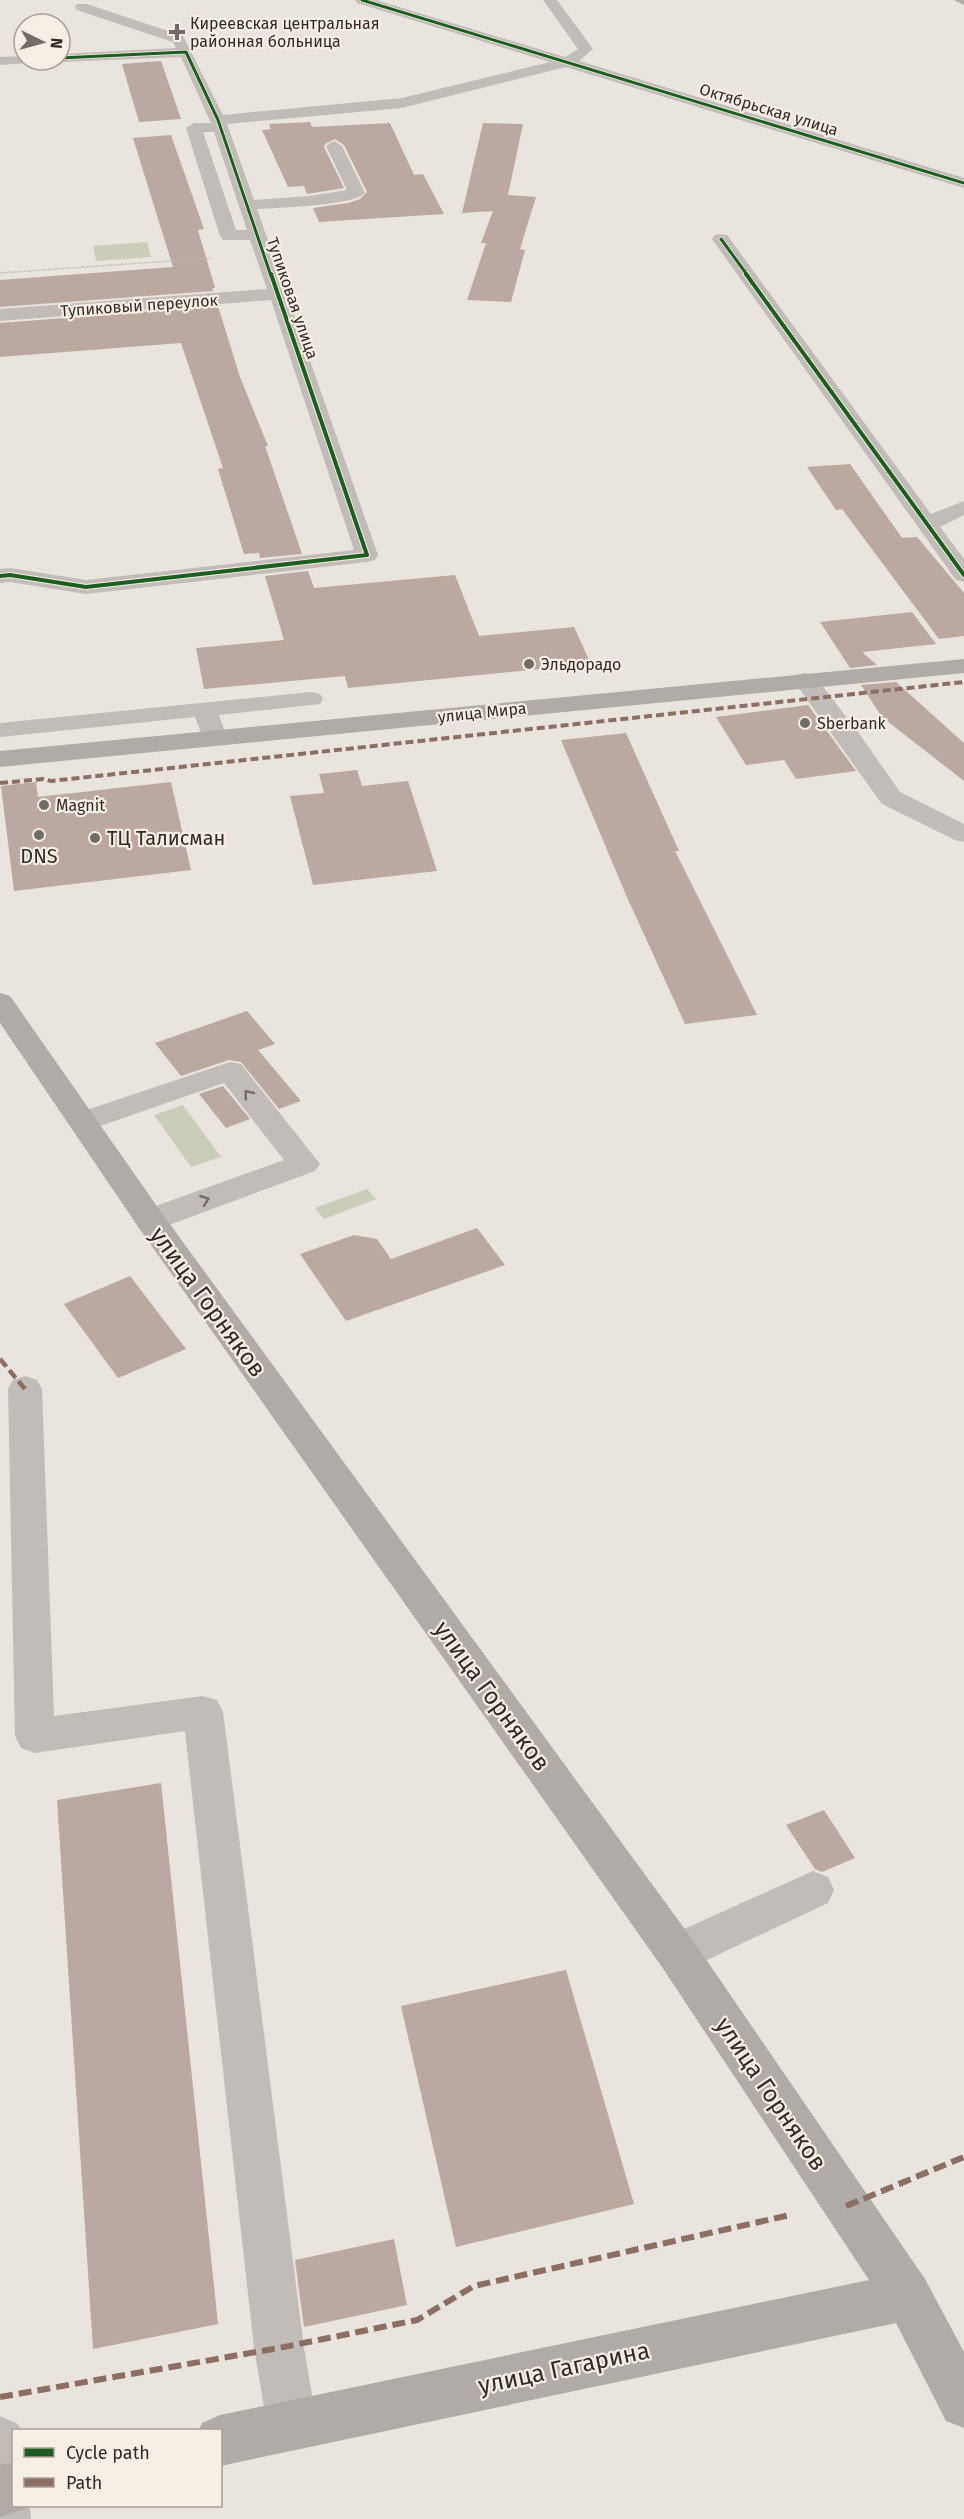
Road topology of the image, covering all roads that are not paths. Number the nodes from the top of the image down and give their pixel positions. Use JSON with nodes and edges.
{"nodes":[{"id":1,"x":362,"y":0,"type":"edge"},
{"id":2,"x":550,"y":0,"type":"edge"},
{"id":3,"x":82,"y":7,"type":"dead end"},
{"id":4,"x":186,"y":52,"type":"junction"},
{"id":5,"x":72,"y":57,"type":"edge"},
{"id":6,"x":567,"y":62,"type":"junction"},
{"id":7,"x":219,"y":124,"type":"junction"},
{"id":8,"x":334,"y":146,"type":"dead end"},
{"id":9,"x":964,"y":183,"type":"edge"},
{"id":10,"x":248,"y":206,"type":"junction"},
{"id":11,"x":258,"y":234,"type":"junction"},
{"id":12,"x":721,"y":239,"type":"dead end"},
{"id":13,"x":278,"y":294,"type":"junction"},
{"id":14,"x":0,"y":315,"type":"edge"},
{"id":15,"x":964,"y":507,"type":"edge"},
{"id":16,"x":926,"y":525,"type":"junction"},
{"id":17,"x":964,"y":575,"type":"edge"},
{"id":18,"x":0,"y":576,"type":"edge"},
{"id":19,"x":964,"y":666,"type":"edge"},
{"id":20,"x":805,"y":680,"type":"junction"},
{"id":21,"x":311,"y":699,"type":"dead end"},
{"id":22,"x":206,"y":709,"type":"junction"},
{"id":23,"x":0,"y":730,"type":"edge"},
{"id":24,"x":214,"y":738,"type":"junction"},
{"id":25,"x":0,"y":759,"type":"edge"},
{"id":26,"x":964,"y":834,"type":"edge"},
{"id":27,"x":0,"y":1002,"type":"edge"},
{"id":28,"x":83,"y":1122,"type":"junction"},
{"id":29,"x":150,"y":1220,"type":"junction"},
{"id":30,"x":26,"y":1389,"type":"dead end"},
{"id":31,"x":813,"y":1890,"type":"dead end"},
{"id":32,"x":677,"y":1953,"type":"junction"},
{"id":33,"x":908,"y":2296,"type":"junction"},
{"id":34,"x":964,"y":2403,"type":"edge"},
{"id":35,"x":292,"y":2424,"type":"junction"},
{"id":36,"x":222,"y":2441,"type":"edge"}],
"edges":[{"from":1,"to":6,"type":"street","name":"Октябрьская улица"},
{"from":2,"to":6,"type":"street"},
{"from":3,"to":4,"type":"street"},
{"from":4,"to":5,"type":"street"},
{"from":4,"to":7,"type":"street","name":"Тупиковая улица"},
{"from":6,"to":7,"type":"street"},
{"from":6,"to":9,"type":"street","name":"Октябрьская улица"},
{"from":7,"to":10,"type":"street","name":"Тупиковая улица"},
{"from":7,"to":11,"type":"street"},
{"from":8,"to":10,"type":"street"},
{"from":10,"to":11,"type":"street","name":"Тупиковая улица"},
{"from":11,"to":13,"type":"street","name":"Тупиковая улица"},
{"from":12,"to":16,"type":"street"},
{"from":13,"to":14,"type":"street","name":"Тупиковый переулок"},
{"from":13,"to":18,"type":"street","name":"Тупиковая улица"},
{"from":15,"to":16,"type":"street"},
{"from":16,"to":17,"type":"street"},
{"from":19,"to":20,"type":"main road","name":"улица Мира"},
{"from":20,"to":24,"type":"main road","name":"улица Мира"},
{"from":20,"to":26,"type":"street"},
{"from":21,"to":22,"type":"street"},
{"from":22,"to":23,"type":"street"},
{"from":22,"to":24,"type":"street"},
{"from":24,"to":25,"type":"main road","name":"улица Мира"},
{"from":27,"to":28,"type":"main road","name":"улица Горняков"},
{"from":28,"to":29,"type":"main road","name":"улица Горняков"},
{"from":29,"to":28,"type":"street","one_way":true},
{"from":29,"to":32,"type":"main road","name":"улица Горняков"},
{"from":30,"to":35,"type":"street"},
{"from":31,"to":32,"type":"street"},
{"from":32,"to":33,"type":"main road","name":"улица Горняков"},
{"from":33,"to":34,"type":"main road","name":"улица Горняков"},
{"from":33,"to":35,"type":"main road","name":"улица Гагарина"},
{"from":35,"to":36,"type":"main road","name":"улица Гагарина"}]}
